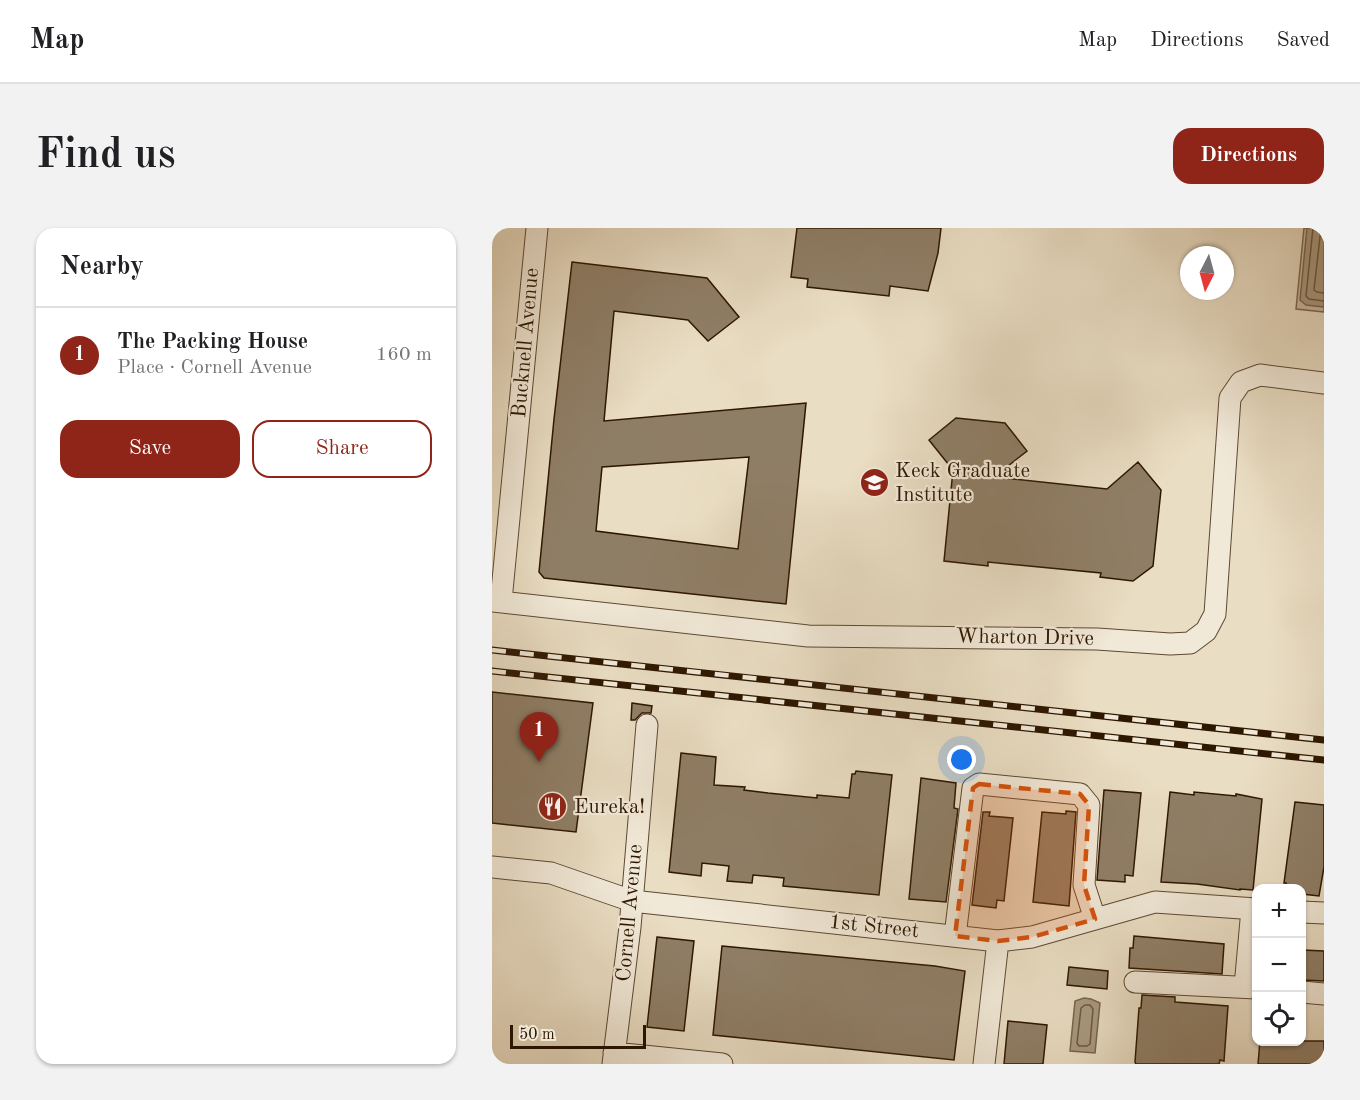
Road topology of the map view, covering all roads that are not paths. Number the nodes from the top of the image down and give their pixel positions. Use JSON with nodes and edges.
{"nodes":[{"id":1,"x":537,"y":228,"type":"edge"},
{"id":2,"x":1324,"y":383,"type":"edge"},
{"id":3,"x":496,"y":601,"type":"edge"},
{"id":4,"x":647,"y":725,"type":"dead end"},
{"id":5,"x":492,"y":867,"type":"edge"},
{"id":6,"x":632,"y":901,"type":"junction"},
{"id":7,"x":1252,"y":909,"type":"edge"},
{"id":8,"x":1306,"y":912,"type":"edge"},
{"id":9,"x":1324,"y":913,"type":"edge"},
{"id":10,"x":1095,"y":919,"type":"junction"},
{"id":11,"x":955,"y":936,"type":"junction"},
{"id":12,"x":1253,"y":938,"type":"edge"},
{"id":13,"x":998,"y":941,"type":"junction"},
{"id":14,"x":1135,"y":982,"type":"dead end"},
{"id":15,"x":1251,"y":987,"type":"edge"},
{"id":16,"x":1306,"y":992,"type":"edge"},
{"id":17,"x":1324,"y":994,"type":"edge"},
{"id":18,"x":614,"y":1058,"type":"edge"},
{"id":19,"x":722,"y":1064,"type":"edge"},
{"id":20,"x":984,"y":1064,"type":"edge"}],
"edges":[{"from":1,"to":3,"type":"street","name":"Bucknell Avenue"},
{"from":2,"to":3,"type":"street","name":"Wharton Drive"},
{"from":4,"to":6,"type":"street","name":"Cornell Avenue"},
{"from":5,"to":6,"type":"street","name":"1st Street"},
{"from":6,"to":11,"type":"street","name":"1st Street"},
{"from":6,"to":18,"type":"street","name":"Cornell Avenue"},
{"from":7,"to":10,"type":"street","name":"1st Street"},
{"from":8,"to":9,"type":"street"},
{"from":10,"to":11,"type":"street"},
{"from":10,"to":13,"type":"street","name":"1st Street"},
{"from":11,"to":13,"type":"street","name":"1st Street"},
{"from":12,"to":15,"type":"street"},
{"from":13,"to":20,"type":"street"},
{"from":14,"to":15,"type":"street"},
{"from":16,"to":17,"type":"street"},
{"from":18,"to":19,"type":"street"}]}
